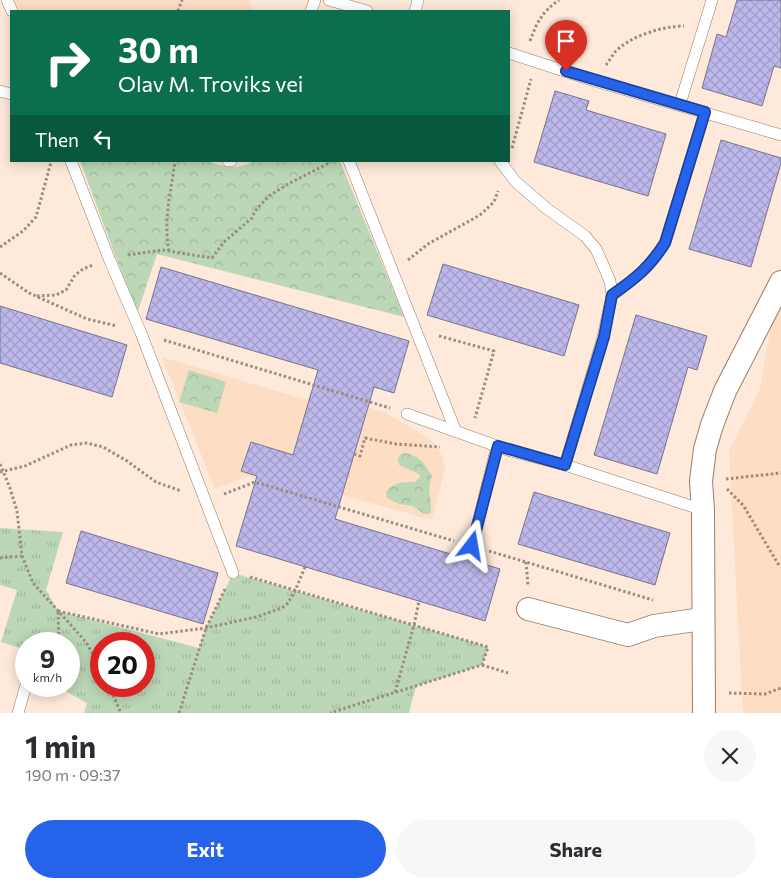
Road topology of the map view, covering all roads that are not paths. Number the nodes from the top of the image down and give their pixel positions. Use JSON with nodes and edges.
{"nodes":[{"id":1,"x":329,"y":0,"type":"edge"},
{"id":2,"x":712,"y":0,"type":"edge"},
{"id":3,"x":342,"y":2,"type":"edge"},
{"id":4,"x":364,"y":10,"type":"edge"},
{"id":5,"x":510,"y":53,"type":"edge"},
{"id":6,"x":680,"y":104,"type":"junction"},
{"id":7,"x":705,"y":112,"type":"junction"},
{"id":8,"x":781,"y":135,"type":"edge"},
{"id":9,"x":71,"y":162,"type":"edge"},
{"id":10,"x":349,"y":162,"type":"edge"},
{"id":11,"x":502,"y":165,"type":"edge"},
{"id":12,"x":781,"y":282,"type":"edge"},
{"id":13,"x":612,"y":295,"type":"junction"},
{"id":14,"x":408,"y":414,"type":"road end"},
{"id":15,"x":456,"y":432,"type":"junction"},
{"id":16,"x":498,"y":446,"type":"junction"},
{"id":17,"x":565,"y":465,"type":"junction"},
{"id":18,"x":703,"y":510,"type":"junction"},
{"id":19,"x":472,"y":546,"type":"road end"},
{"id":20,"x":233,"y":572,"type":"road end"},
{"id":21,"x":528,"y":609,"type":"dead end"},
{"id":22,"x":702,"y":619,"type":"junction"},
{"id":23,"x":23,"y":697,"type":"edge"},
{"id":24,"x":18,"y":713,"type":"edge"},
{"id":25,"x":704,"y":713,"type":"edge"}],
"edges":[{"from":1,"to":3,"type":"lane"},
{"from":2,"to":6,"type":"lane"},
{"from":3,"to":4,"type":"lane"},
{"from":5,"to":6,"type":"lane"},
{"from":6,"to":7,"type":"lane"},
{"from":7,"to":8,"type":"lane"},
{"from":7,"to":13,"type":"lane"},
{"from":9,"to":20,"type":"lane"},
{"from":10,"to":15,"type":"lane"},
{"from":11,"to":13,"type":"lane"},
{"from":12,"to":18,"type":"street"},
{"from":13,"to":17,"type":"lane"},
{"from":14,"to":15,"type":"lane"},
{"from":15,"to":16,"type":"lane"},
{"from":16,"to":17,"type":"lane"},
{"from":16,"to":19,"type":"lane"},
{"from":17,"to":18,"type":"lane"},
{"from":18,"to":22,"type":"street"},
{"from":21,"to":22,"type":"street"},
{"from":22,"to":25,"type":"street"},
{"from":23,"to":24,"type":"lane"}]}
